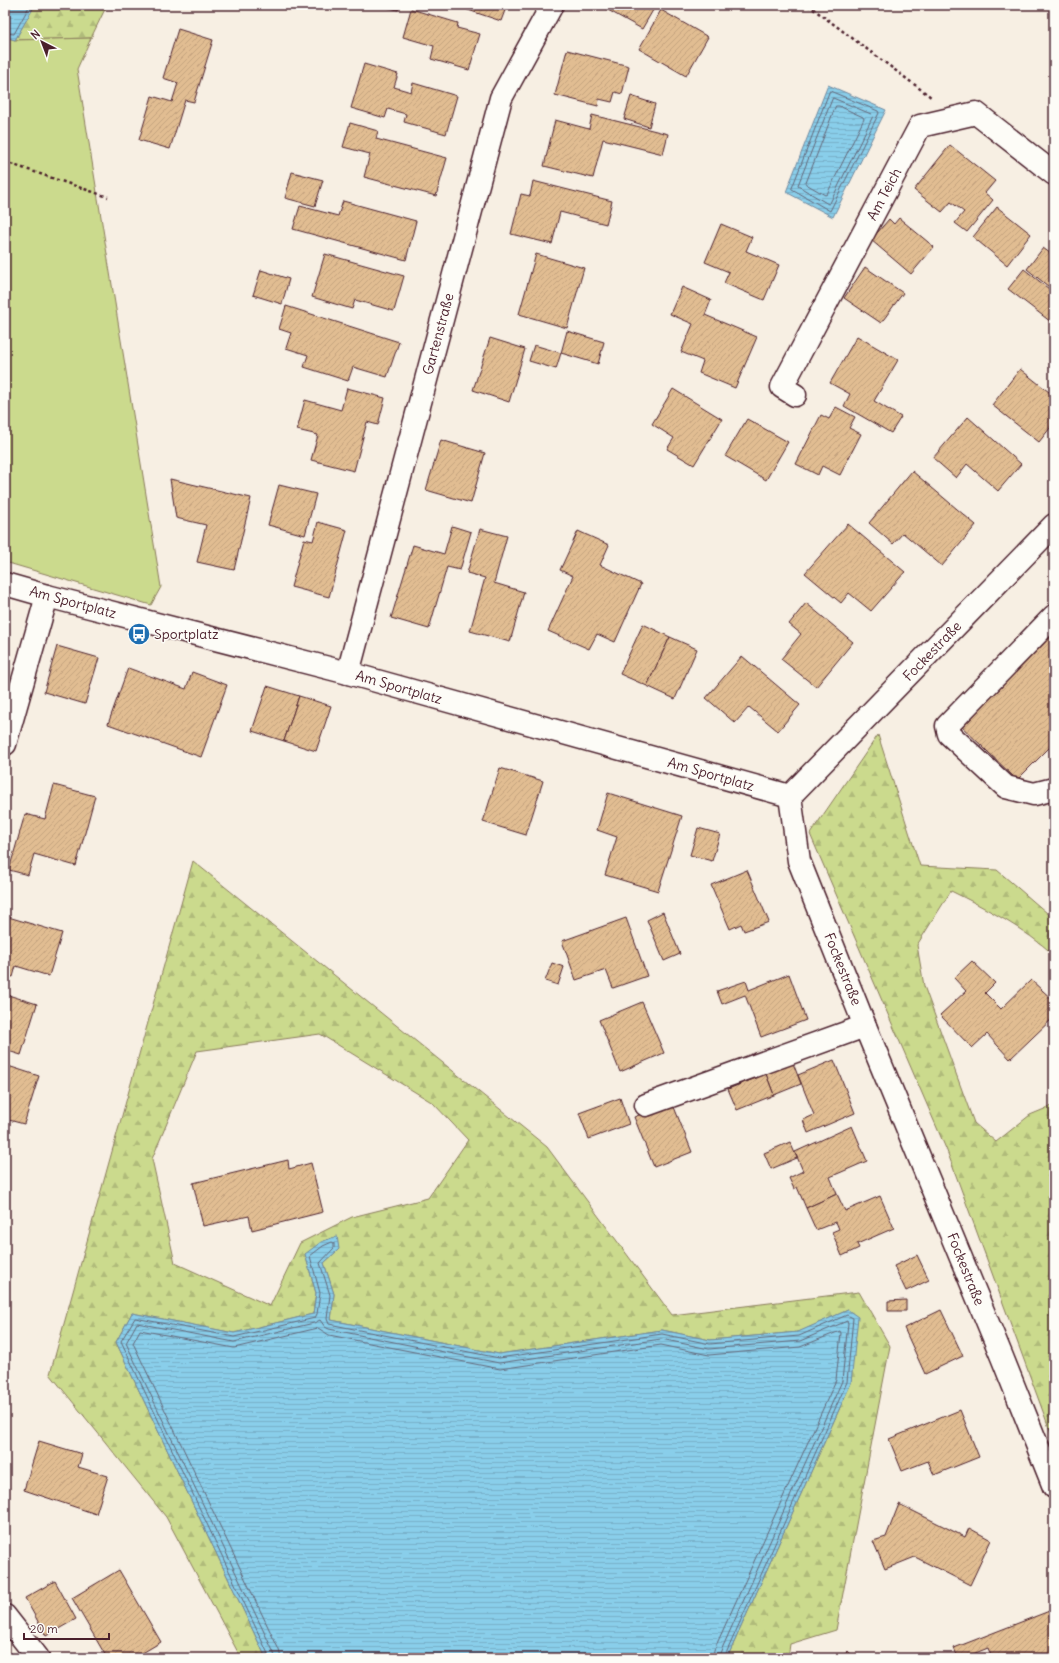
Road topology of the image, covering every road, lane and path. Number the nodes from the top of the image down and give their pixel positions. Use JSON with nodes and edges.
{"nodes":[{"id":1,"x":552,"y":5,"type":"edge"},
{"id":2,"x":808,"y":5,"type":"edge"},
{"id":3,"x":957,"y":117,"type":"junction"},
{"id":4,"x":5,"y":162,"type":"edge"},
{"id":5,"x":1054,"y":174,"type":"edge"},
{"id":6,"x":108,"y":197,"type":"dead end"},
{"id":7,"x":795,"y":395,"type":"dead end"},
{"id":8,"x":1054,"y":525,"type":"edge"},
{"id":9,"x":5,"y":584,"type":"edge"},
{"id":10,"x":47,"y":596,"type":"junction"},
{"id":11,"x":1054,"y":616,"type":"edge"},
{"id":12,"x":348,"y":673,"type":"junction"},
{"id":13,"x":5,"y":744,"type":"edge"},
{"id":14,"x":1054,"y":789,"type":"edge"},
{"id":15,"x":790,"y":796,"type":"junction"},
{"id":16,"x":865,"y":1026,"type":"junction"},
{"id":17,"x":646,"y":1105,"type":"dead end"},
{"id":18,"x":1054,"y":1487,"type":"edge"},
{"id":19,"x":5,"y":1616,"type":"edge"},
{"id":20,"x":38,"y":1658,"type":"edge"}],
"edges":[{"from":1,"to":12,"type":"street","name":"Gartenstraße"},
{"from":2,"to":3,"type":"path"},
{"from":3,"to":5,"type":"street","name":"Am Teich"},
{"from":3,"to":7,"type":"street","name":"Am Teich"},
{"from":4,"to":6,"type":"path"},
{"from":8,"to":15,"type":"street","name":"Fockestraße"},
{"from":9,"to":10,"type":"street","name":"Am Sportplatz"},
{"from":10,"to":12,"type":"street","name":"Am Sportplatz"},
{"from":10,"to":13,"type":"street"},
{"from":11,"to":14,"type":"street"},
{"from":12,"to":15,"type":"street","name":"Am Sportplatz"},
{"from":15,"to":16,"type":"street","name":"Fockestraße"},
{"from":16,"to":17,"type":"street"},
{"from":16,"to":18,"type":"street","name":"Fockestraße"},
{"from":19,"to":20,"type":"street"}]}
